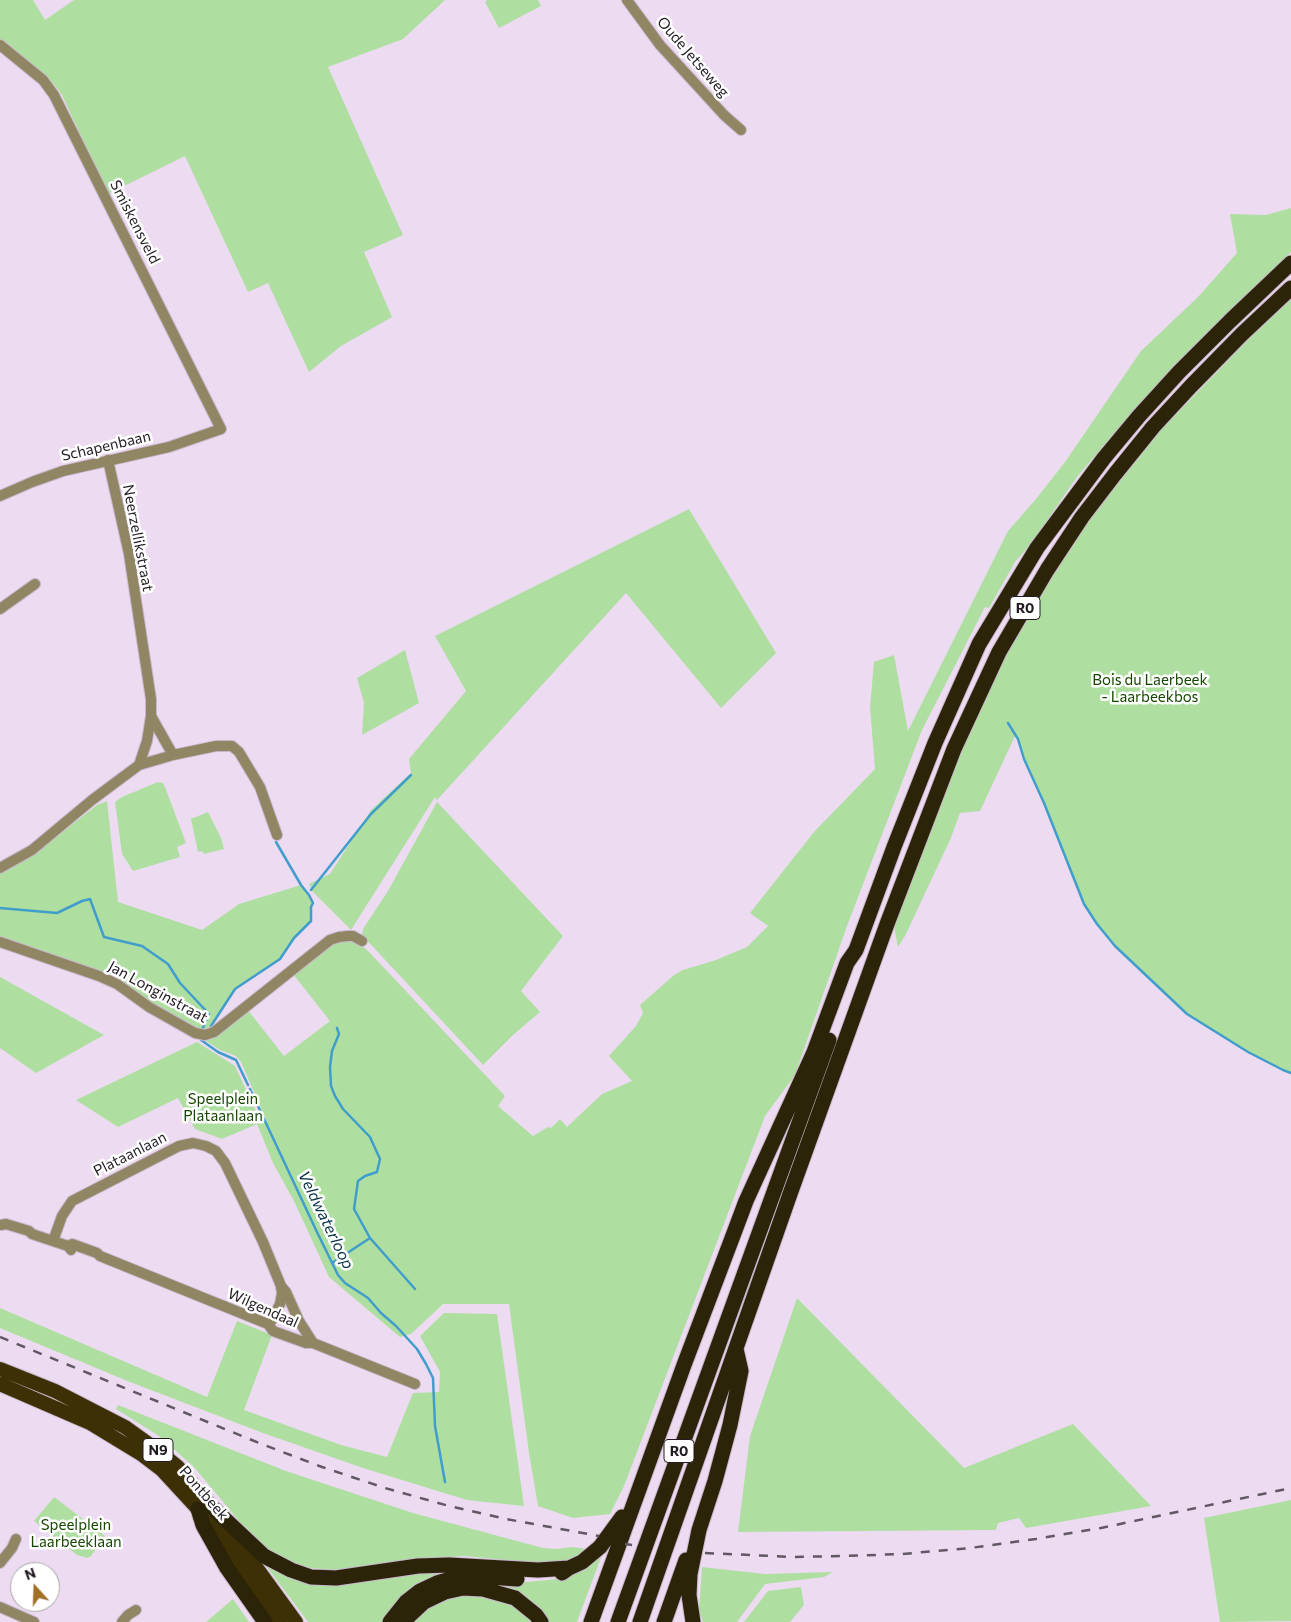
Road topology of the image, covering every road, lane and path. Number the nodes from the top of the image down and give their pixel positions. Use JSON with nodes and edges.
{"nodes":[{"id":1,"x":627,"y":0,"type":"edge"},
{"id":2,"x":0,"y":44,"type":"edge"},
{"id":3,"x":741,"y":130,"type":"dead end"},
{"id":4,"x":1291,"y":263,"type":"edge"},
{"id":5,"x":1291,"y":288,"type":"edge"},
{"id":6,"x":221,"y":429,"type":"joint"},
{"id":7,"x":108,"y":460,"type":"junction"},
{"id":8,"x":0,"y":496,"type":"edge"},
{"id":9,"x":35,"y":584,"type":"dead end"},
{"id":10,"x":0,"y":609,"type":"edge"},
{"id":11,"x":151,"y":716,"type":"junction"},
{"id":12,"x":173,"y":755,"type":"junction"},
{"id":13,"x":139,"y":765,"type":"junction"},
{"id":14,"x":277,"y":835,"type":"dead end"},
{"id":15,"x":0,"y":868,"type":"edge"},
{"id":16,"x":362,"y":941,"type":"dead end"},
{"id":17,"x":0,"y":942,"type":"edge"},
{"id":18,"x":856,"y":950,"type":"junction"},
{"id":19,"x":0,"y":1225,"type":"edge"},
{"id":20,"x":52,"y":1241,"type":"junction"},
{"id":21,"x":281,"y":1286,"type":"junction"},
{"id":22,"x":268,"y":1324,"type":"junction"},
{"id":23,"x":313,"y":1343,"type":"junction"},
{"id":24,"x":736,"y":1348,"type":"junction"},
{"id":25,"x":0,"y":1369,"type":"edge"},
{"id":26,"x":0,"y":1384,"type":"edge"},
{"id":27,"x":415,"y":1384,"type":"dead end"},
{"id":28,"x":198,"y":1508,"type":"junction"},
{"id":29,"x":214,"y":1509,"type":"junction"},
{"id":30,"x":631,"y":1509,"type":"junction"},
{"id":31,"x":699,"y":1530,"type":"junction"},
{"id":32,"x":16,"y":1539,"type":"dead end"},
{"id":33,"x":0,"y":1563,"type":"edge"},
{"id":34,"x":569,"y":1568,"type":"junction"},
{"id":35,"x":0,"y":1607,"type":"edge"},
{"id":36,"x":136,"y":1610,"type":"dead end"},
{"id":37,"x":34,"y":1622,"type":"edge"},
{"id":38,"x":122,"y":1622,"type":"edge"},
{"id":39,"x":265,"y":1622,"type":"edge"},
{"id":40,"x":280,"y":1622,"type":"edge"},
{"id":41,"x":296,"y":1622,"type":"edge"},
{"id":42,"x":390,"y":1622,"type":"edge"},
{"id":43,"x":404,"y":1622,"type":"edge"},
{"id":44,"x":541,"y":1622,"type":"edge"},
{"id":45,"x":591,"y":1622,"type":"edge"},
{"id":46,"x":618,"y":1622,"type":"edge"},
{"id":47,"x":640,"y":1622,"type":"edge"},
{"id":48,"x":664,"y":1622,"type":"edge"},
{"id":49,"x":693,"y":1622,"type":"edge"}],
"edges":[{"from":1,"to":3,"type":"street","name":"Oude Jetseweg"},
{"from":2,"to":6,"type":"street","name":"Smiskensveld"},
{"from":4,"to":18,"type":"highway","number":"R0"},
{"from":5,"to":24,"type":"highway","number":"R0"},
{"from":6,"to":7,"type":"street","name":"Schapenbaan"},
{"from":7,"to":8,"type":"street","name":"Schapenbaan"},
{"from":7,"to":11,"type":"street","name":"Neerzellikstraat"},
{"from":9,"to":10,"type":"street"},
{"from":11,"to":12,"type":"street"},
{"from":11,"to":13,"type":"street"},
{"from":12,"to":13,"type":"street"},
{"from":12,"to":14,"type":"street"},
{"from":13,"to":15,"type":"street"},
{"from":16,"to":17,"type":"street","name":"Jan Longinstraat"},
{"from":18,"to":30,"type":"highway"},
{"from":18,"to":46,"type":"highway","number":"R0"},
{"from":19,"to":20,"type":"street","name":"Wilgendaal"},
{"from":20,"to":21,"type":"street","name":"Plataanlaan"},
{"from":20,"to":22,"type":"street","name":"Wilgendaal"},
{"from":21,"to":22,"type":"street"},
{"from":21,"to":23,"type":"street","name":"Plataanlaan"},
{"from":22,"to":23,"type":"street","name":"Wilgendaal"},
{"from":23,"to":27,"type":"street","name":"Wilgendaal"},
{"from":24,"to":31,"type":"highway"},
{"from":24,"to":47,"type":"highway","number":"R0"},
{"from":25,"to":29,"type":"highway","number":"N9"},
{"from":26,"to":28,"type":"highway","name":"Pontbeek","number":"N9"},
{"from":28,"to":39,"type":"highway"},
{"from":28,"to":40,"type":"highway","name":"Pontbeek","number":"N9"},
{"from":29,"to":34,"type":"highway"},
{"from":29,"to":41,"type":"highway","number":"N9"},
{"from":30,"to":34,"type":"highway"},
{"from":30,"to":45,"type":"highway"},
{"from":31,"to":48,"type":"highway"},
{"from":31,"to":49,"type":"highway"},
{"from":32,"to":33,"type":"street"},
{"from":34,"to":42,"type":"highway"},
{"from":35,"to":37,"type":"street"},
{"from":36,"to":38,"type":"street"},
{"from":43,"to":44,"type":"highway"}]}
